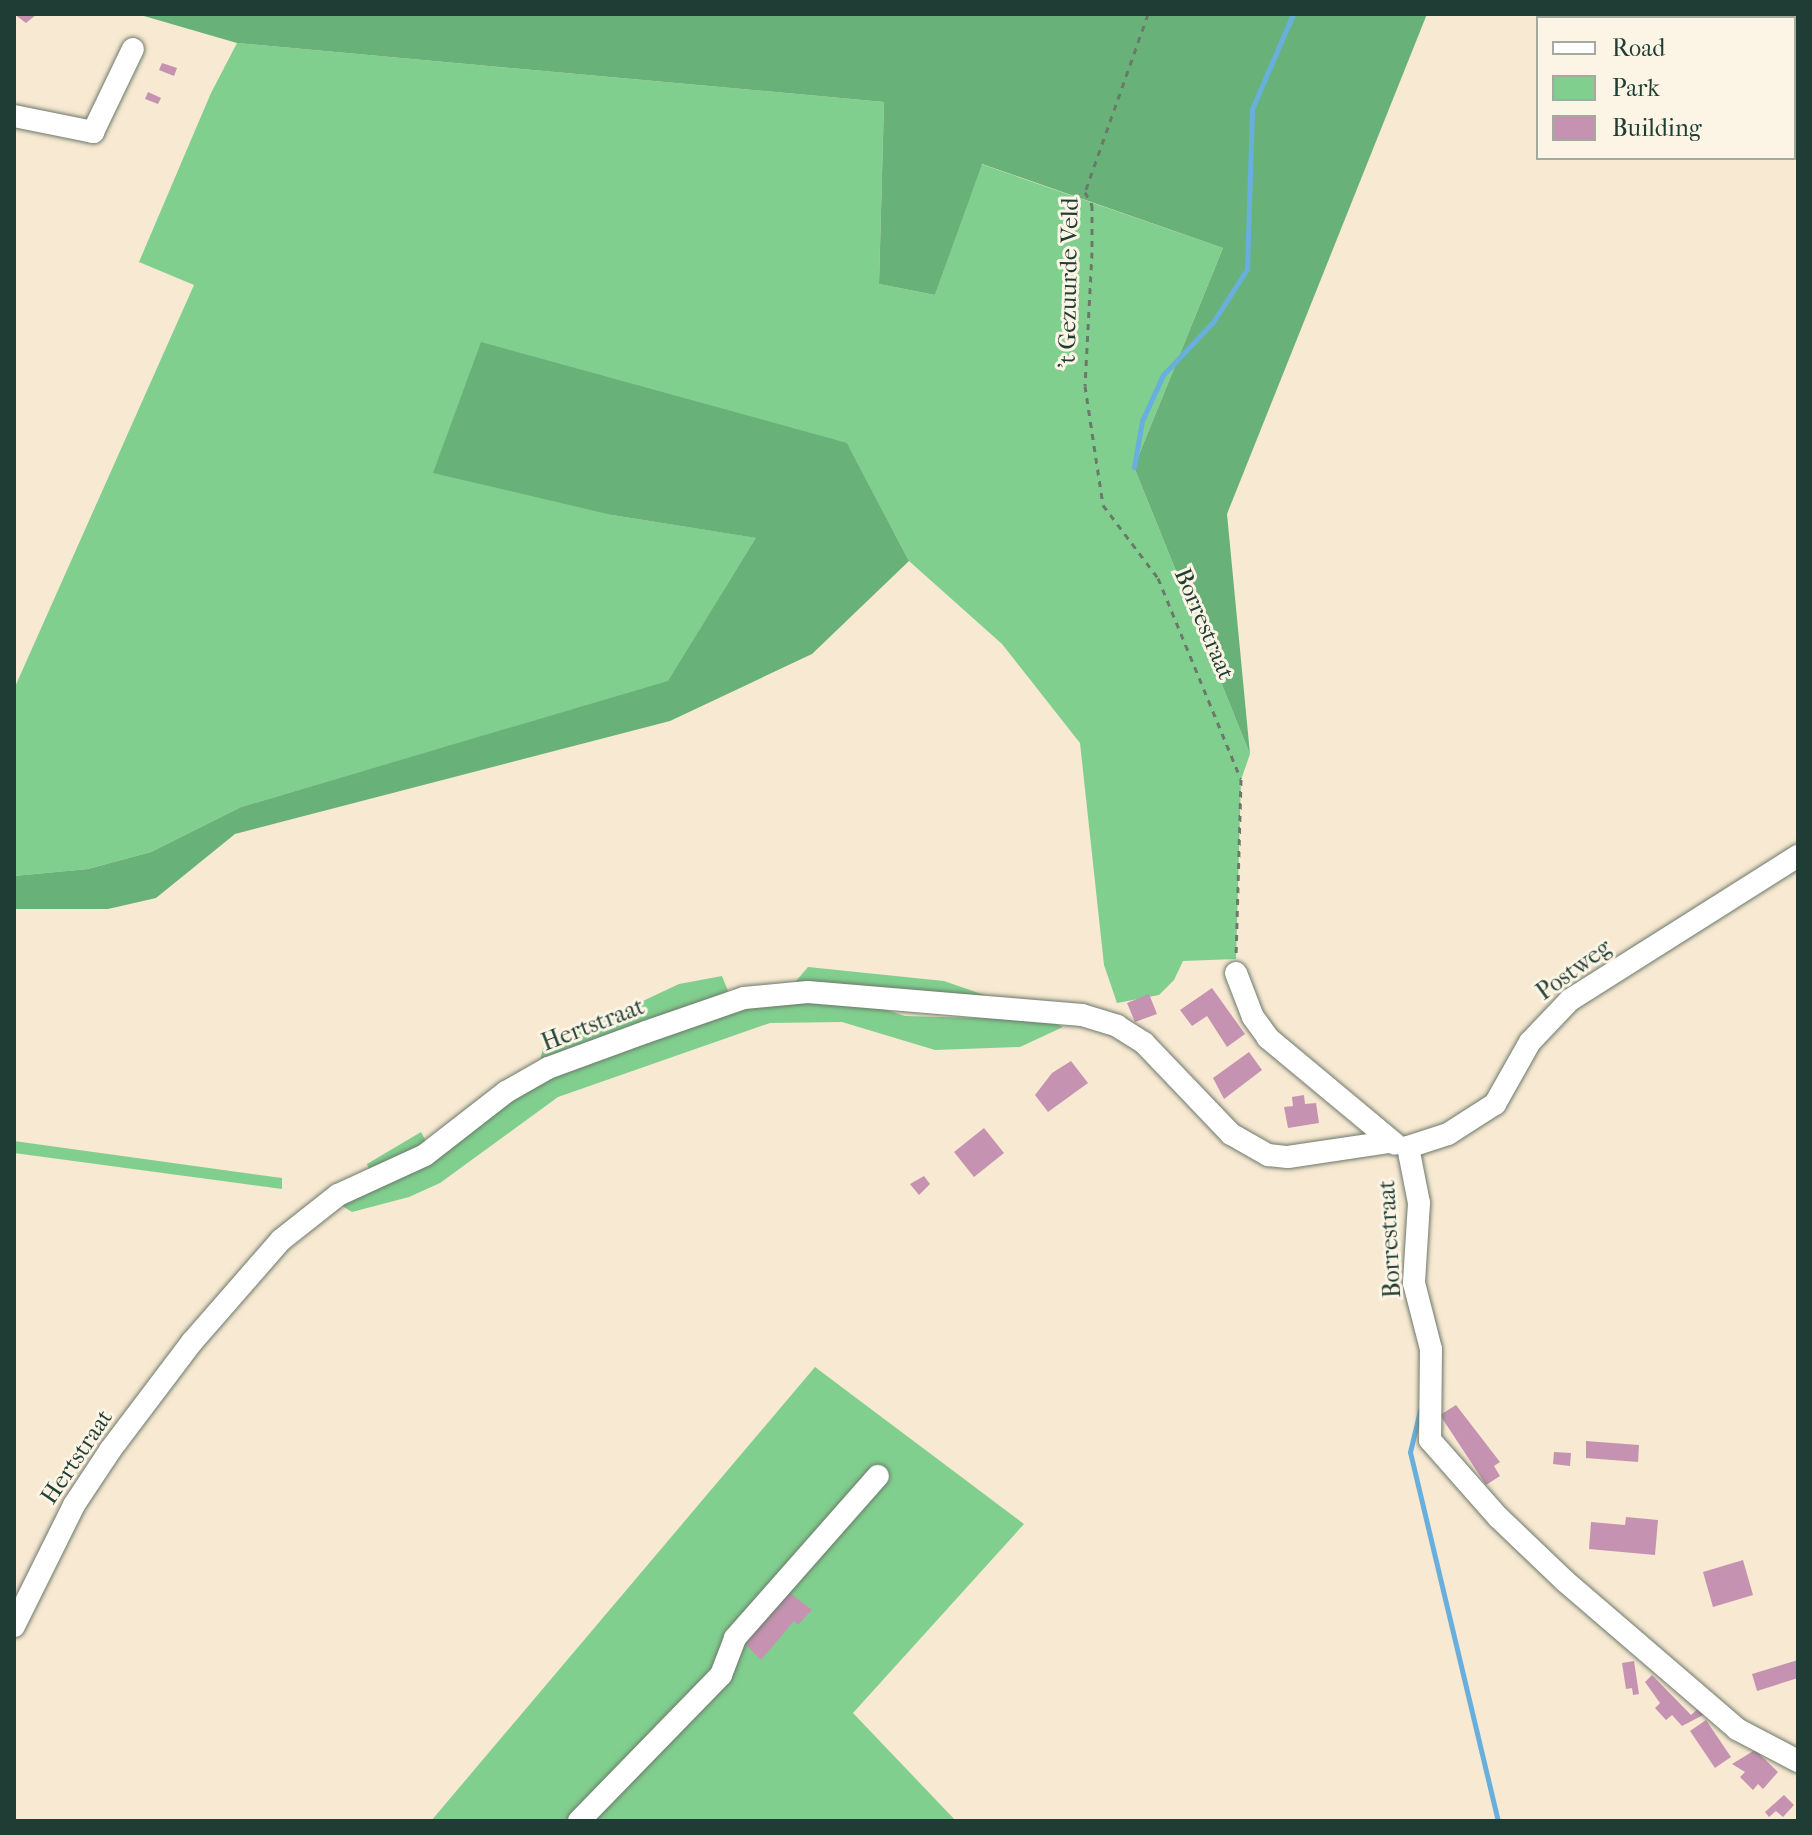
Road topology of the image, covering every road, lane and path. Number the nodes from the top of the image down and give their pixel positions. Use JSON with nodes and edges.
{"nodes":[{"id":1,"x":1148,"y":14,"type":"edge"},
{"id":2,"x":133,"y":49,"type":"dead end"},
{"id":3,"x":14,"y":116,"type":"edge"},
{"id":4,"x":1107,"y":513,"type":"joint"},
{"id":5,"x":1798,"y":856,"type":"edge"},
{"id":6,"x":1236,"y":973,"type":"joint"},
{"id":7,"x":1398,"y":1145,"type":"junction"},
{"id":8,"x":878,"y":1476,"type":"dead end"},
{"id":9,"x":14,"y":1626,"type":"edge"},
{"id":10,"x":1798,"y":1761,"type":"edge"},
{"id":11,"x":579,"y":1821,"type":"edge"}],
"edges":[{"from":1,"to":4,"type":"path","name":"'t Gezuurde Veld"},
{"from":2,"to":3,"type":"street"},
{"from":4,"to":6,"type":"path","name":"Borrestraat"},
{"from":5,"to":7,"type":"street","name":"Postweg"},
{"from":6,"to":7,"type":"street"},
{"from":7,"to":9,"type":"street","name":"Hertstraat"},
{"from":7,"to":10,"type":"street","name":"Borrestraat"},
{"from":8,"to":11,"type":"street"}]}
